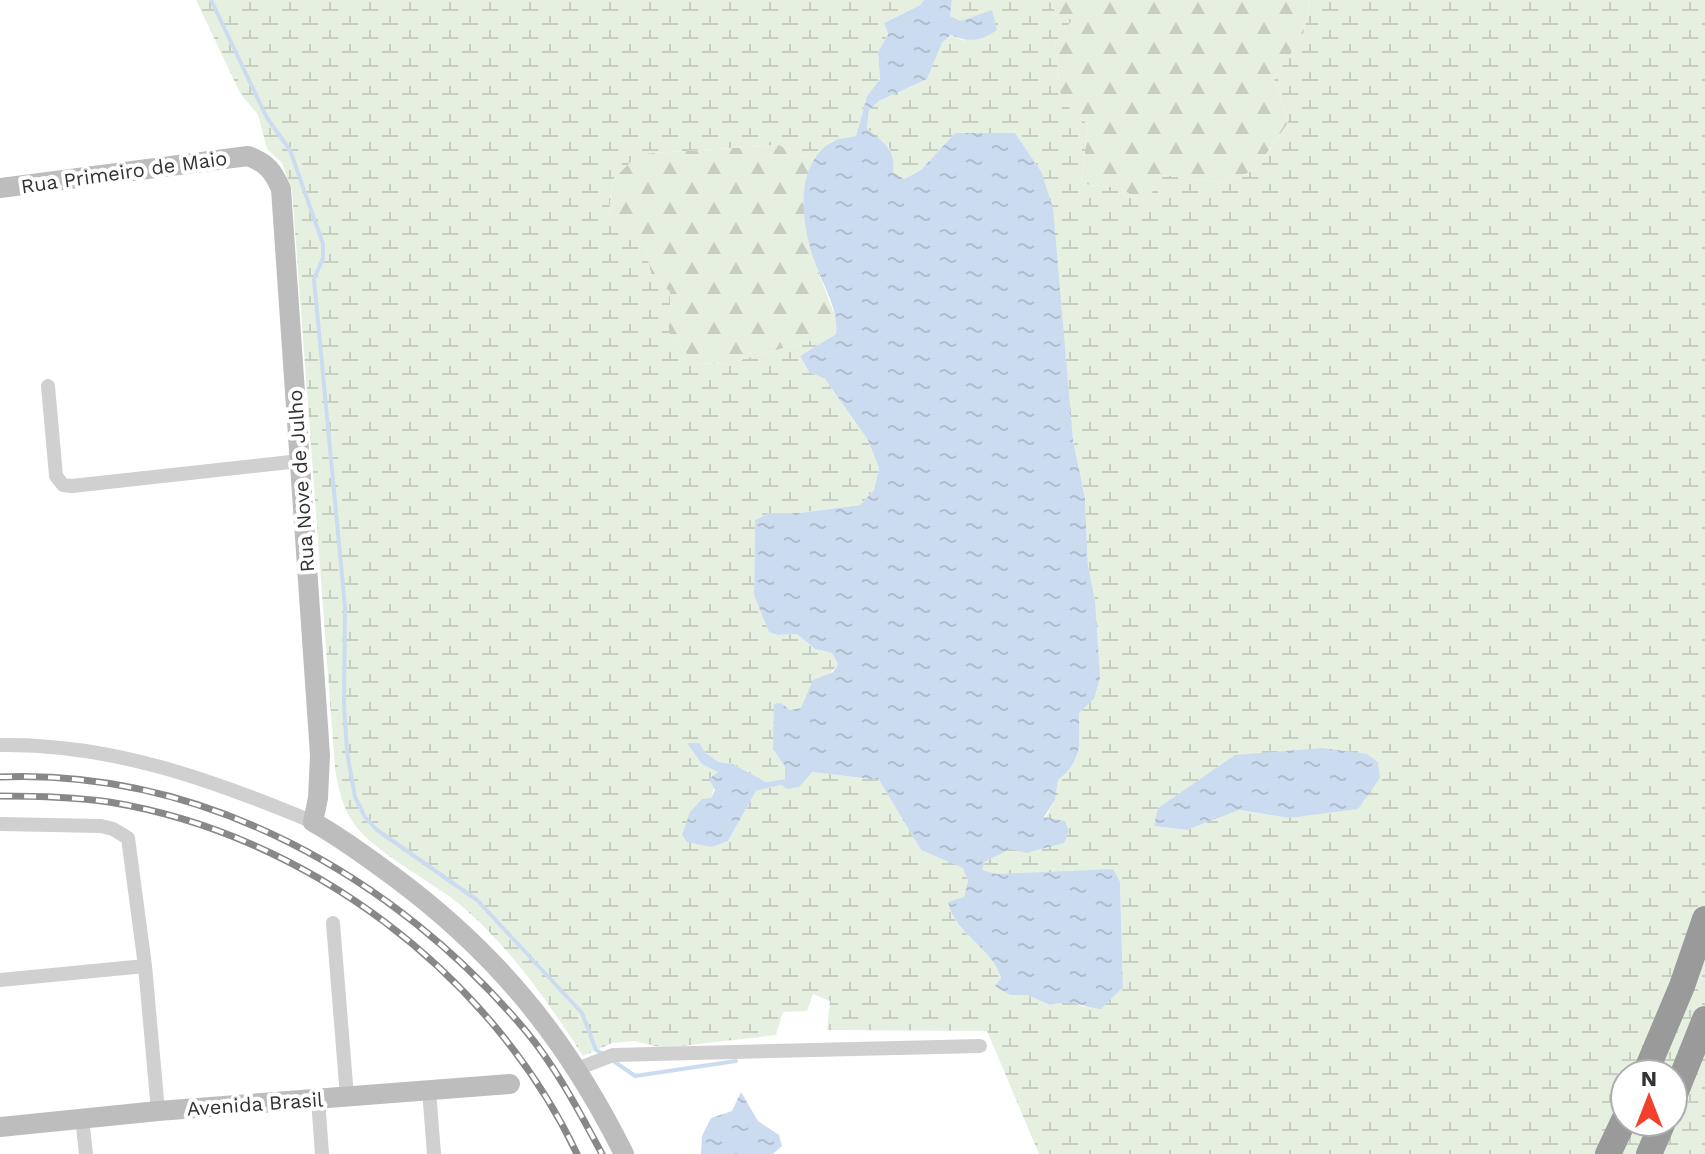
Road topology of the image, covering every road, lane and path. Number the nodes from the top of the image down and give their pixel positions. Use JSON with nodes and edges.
{"nodes":[{"id":1,"x":248,"y":156,"type":"joint"},
{"id":2,"x":0,"y":188,"type":"edge"},
{"id":3,"x":48,"y":386,"type":"dead end"},
{"id":4,"x":300,"y":461,"type":"junction"},
{"id":5,"x":0,"y":745,"type":"edge"},
{"id":6,"x":313,"y":822,"type":"junction"},
{"id":7,"x":0,"y":824,"type":"edge"},
{"id":8,"x":1705,"y":919,"type":"edge"},
{"id":9,"x":333,"y":923,"type":"dead end"},
{"id":10,"x":145,"y":966,"type":"junction"},
{"id":11,"x":0,"y":980,"type":"edge"},
{"id":12,"x":1705,"y":1019,"type":"edge"},
{"id":13,"x":980,"y":1046,"type":"dead end"},
{"id":14,"x":1652,"y":1058,"type":"edge"},
{"id":15,"x":1689,"y":1059,"type":"edge"},
{"id":16,"x":585,"y":1066,"type":"junction"},
{"id":17,"x":510,"y":1084,"type":"dead end"},
{"id":18,"x":429,"y":1090,"type":"junction"},
{"id":19,"x":347,"y":1097,"type":"junction"},
{"id":20,"x":318,"y":1099,"type":"junction"},
{"id":21,"x":158,"y":1111,"type":"junction"},
{"id":22,"x":82,"y":1118,"type":"junction"},
{"id":23,"x":0,"y":1127,"type":"edge"},
{"id":24,"x":86,"y":1154,"type":"edge"},
{"id":25,"x":322,"y":1154,"type":"edge"},
{"id":26,"x":434,"y":1154,"type":"edge"},
{"id":27,"x":624,"y":1154,"type":"edge"}],
"edges":[{"from":1,"to":2,"type":"main road","name":"Rua Primeiro de Maio"},
{"from":1,"to":4,"type":"main road","name":"Rua Nove de Julho"},
{"from":3,"to":4,"type":"street"},
{"from":4,"to":6,"type":"main road","name":"Rua Nove de Julho"},
{"from":5,"to":6,"type":"street"},
{"from":6,"to":16,"type":"main road"},
{"from":7,"to":10,"type":"street"},
{"from":8,"to":14,"type":"highway"},
{"from":9,"to":19,"type":"street"},
{"from":10,"to":11,"type":"street"},
{"from":10,"to":21,"type":"street"},
{"from":12,"to":15,"type":"highway"},
{"from":13,"to":16,"type":"street"},
{"from":16,"to":27,"type":"main road"},
{"from":17,"to":18,"type":"main road","name":"Avenida Brasil"},
{"from":18,"to":19,"type":"main road","name":"Avenida Brasil"},
{"from":18,"to":26,"type":"street"},
{"from":19,"to":20,"type":"main road","name":"Avenida Brasil"},
{"from":20,"to":21,"type":"main road","name":"Avenida Brasil"},
{"from":20,"to":25,"type":"street"},
{"from":21,"to":22,"type":"main road","name":"Avenida Brasil"},
{"from":22,"to":23,"type":"main road","name":"Avenida Brasil"},
{"from":22,"to":24,"type":"street"}]}
